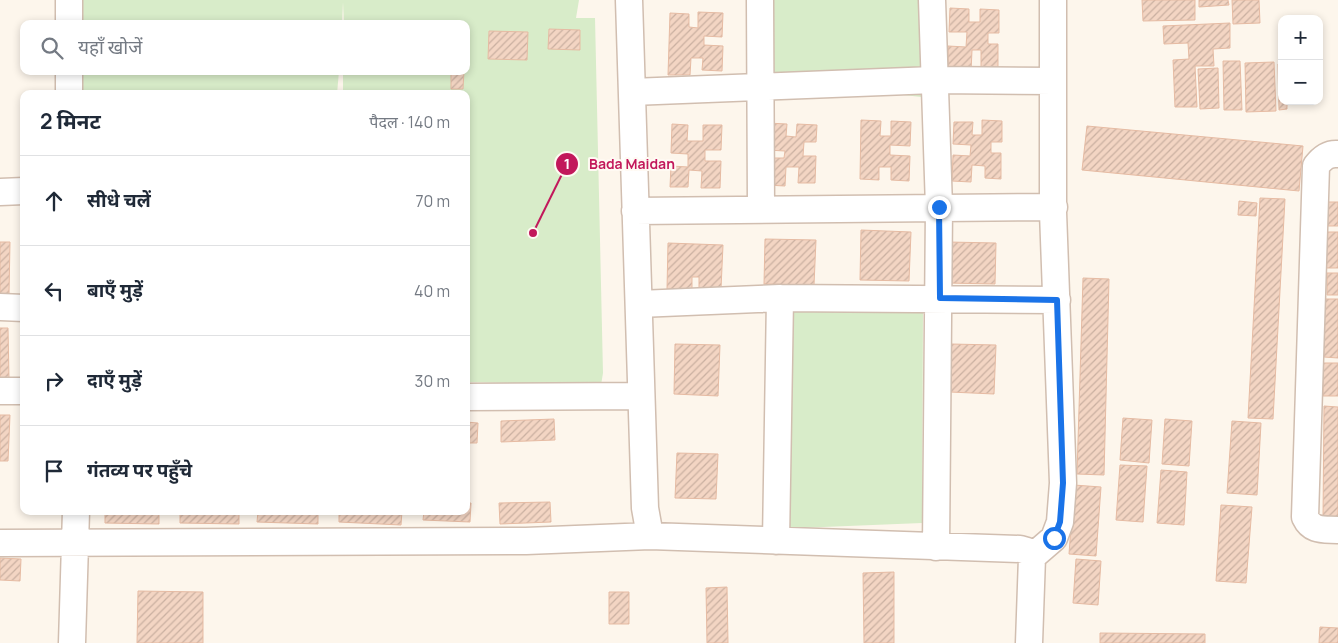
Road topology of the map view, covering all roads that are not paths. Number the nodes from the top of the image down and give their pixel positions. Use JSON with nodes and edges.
{"nodes":[{"id":1,"x":69,"y":0,"type":"edge"},
{"id":2,"x":629,"y":0,"type":"edge"},
{"id":3,"x":760,"y":0,"type":"edge"},
{"id":4,"x":932,"y":0,"type":"edge"},
{"id":5,"x":1053,"y":0,"type":"edge"},
{"id":6,"x":69,"y":20,"type":"edge"},
{"id":7,"x":69,"y":75,"type":"edge"},
{"id":8,"x":934,"y":80,"type":"junction"},
{"id":9,"x":1053,"y":81,"type":"junction"},
{"id":10,"x":761,"y":86,"type":"junction"},
{"id":11,"x":69,"y":90,"type":"edge"},
{"id":12,"x":632,"y":92,"type":"junction"},
{"id":13,"x":1338,"y":154,"type":"edge"},
{"id":14,"x":0,"y":192,"type":"edge"},
{"id":15,"x":20,"y":192,"type":"edge"},
{"id":16,"x":1054,"y":206,"type":"junction"},
{"id":17,"x":939,"y":207,"type":"junction"},
{"id":18,"x":761,"y":208,"type":"junction"},
{"id":19,"x":635,"y":210,"type":"junction"},
{"id":20,"x":780,"y":298,"type":"junction"},
{"id":21,"x":940,"y":298,"type":"junction"},
{"id":22,"x":1057,"y":300,"type":"junction"},
{"id":23,"x":638,"y":304,"type":"junction"},
{"id":24,"x":0,"y":307,"type":"edge"},
{"id":25,"x":20,"y":308,"type":"edge"},
{"id":26,"x":0,"y":391,"type":"edge"},
{"id":27,"x":20,"y":391,"type":"edge"},
{"id":28,"x":470,"y":396,"type":"edge"},
{"id":29,"x":641,"y":396,"type":"junction"},
{"id":30,"x":76,"y":515,"type":"edge"},
{"id":31,"x":1338,"y":530,"type":"edge"},
{"id":32,"x":650,"y":536,"type":"junction"},
{"id":33,"x":776,"y":541,"type":"junction"},
{"id":34,"x":76,"y":542,"type":"junction"},
{"id":35,"x":0,"y":544,"type":"edge"},
{"id":36,"x":936,"y":547,"type":"junction"},
{"id":37,"x":1032,"y":558,"type":"junction"},
{"id":38,"x":72,"y":643,"type":"edge"},
{"id":39,"x":1030,"y":643,"type":"edge"}],
"edges":[{"from":1,"to":6,"type":"street"},
{"from":2,"to":12,"type":"street"},
{"from":3,"to":10,"type":"street"},
{"from":4,"to":8,"type":"street"},
{"from":5,"to":9,"type":"street"},
{"from":7,"to":11,"type":"street"},
{"from":8,"to":9,"type":"street"},
{"from":8,"to":10,"type":"street"},
{"from":8,"to":17,"type":"street"},
{"from":9,"to":16,"type":"street"},
{"from":10,"to":12,"type":"street"},
{"from":10,"to":18,"type":"street"},
{"from":12,"to":19,"type":"street"},
{"from":13,"to":31,"type":"street"},
{"from":14,"to":15,"type":"street"},
{"from":16,"to":17,"type":"street"},
{"from":16,"to":22,"type":"street"},
{"from":17,"to":18,"type":"street"},
{"from":17,"to":21,"type":"street"},
{"from":18,"to":19,"type":"street"},
{"from":19,"to":23,"type":"street"},
{"from":20,"to":21,"type":"street"},
{"from":20,"to":23,"type":"street"},
{"from":20,"to":33,"type":"street"},
{"from":21,"to":22,"type":"street"},
{"from":21,"to":36,"type":"street"},
{"from":22,"to":37,"type":"street"},
{"from":23,"to":29,"type":"street"},
{"from":24,"to":25,"type":"street"},
{"from":26,"to":27,"type":"street"},
{"from":28,"to":29,"type":"street"},
{"from":29,"to":32,"type":"street"},
{"from":30,"to":34,"type":"street"},
{"from":32,"to":33,"type":"street"},
{"from":32,"to":34,"type":"street"},
{"from":33,"to":36,"type":"street"},
{"from":34,"to":35,"type":"street"},
{"from":34,"to":38,"type":"street"},
{"from":36,"to":37,"type":"street"},
{"from":37,"to":39,"type":"street"}]}
